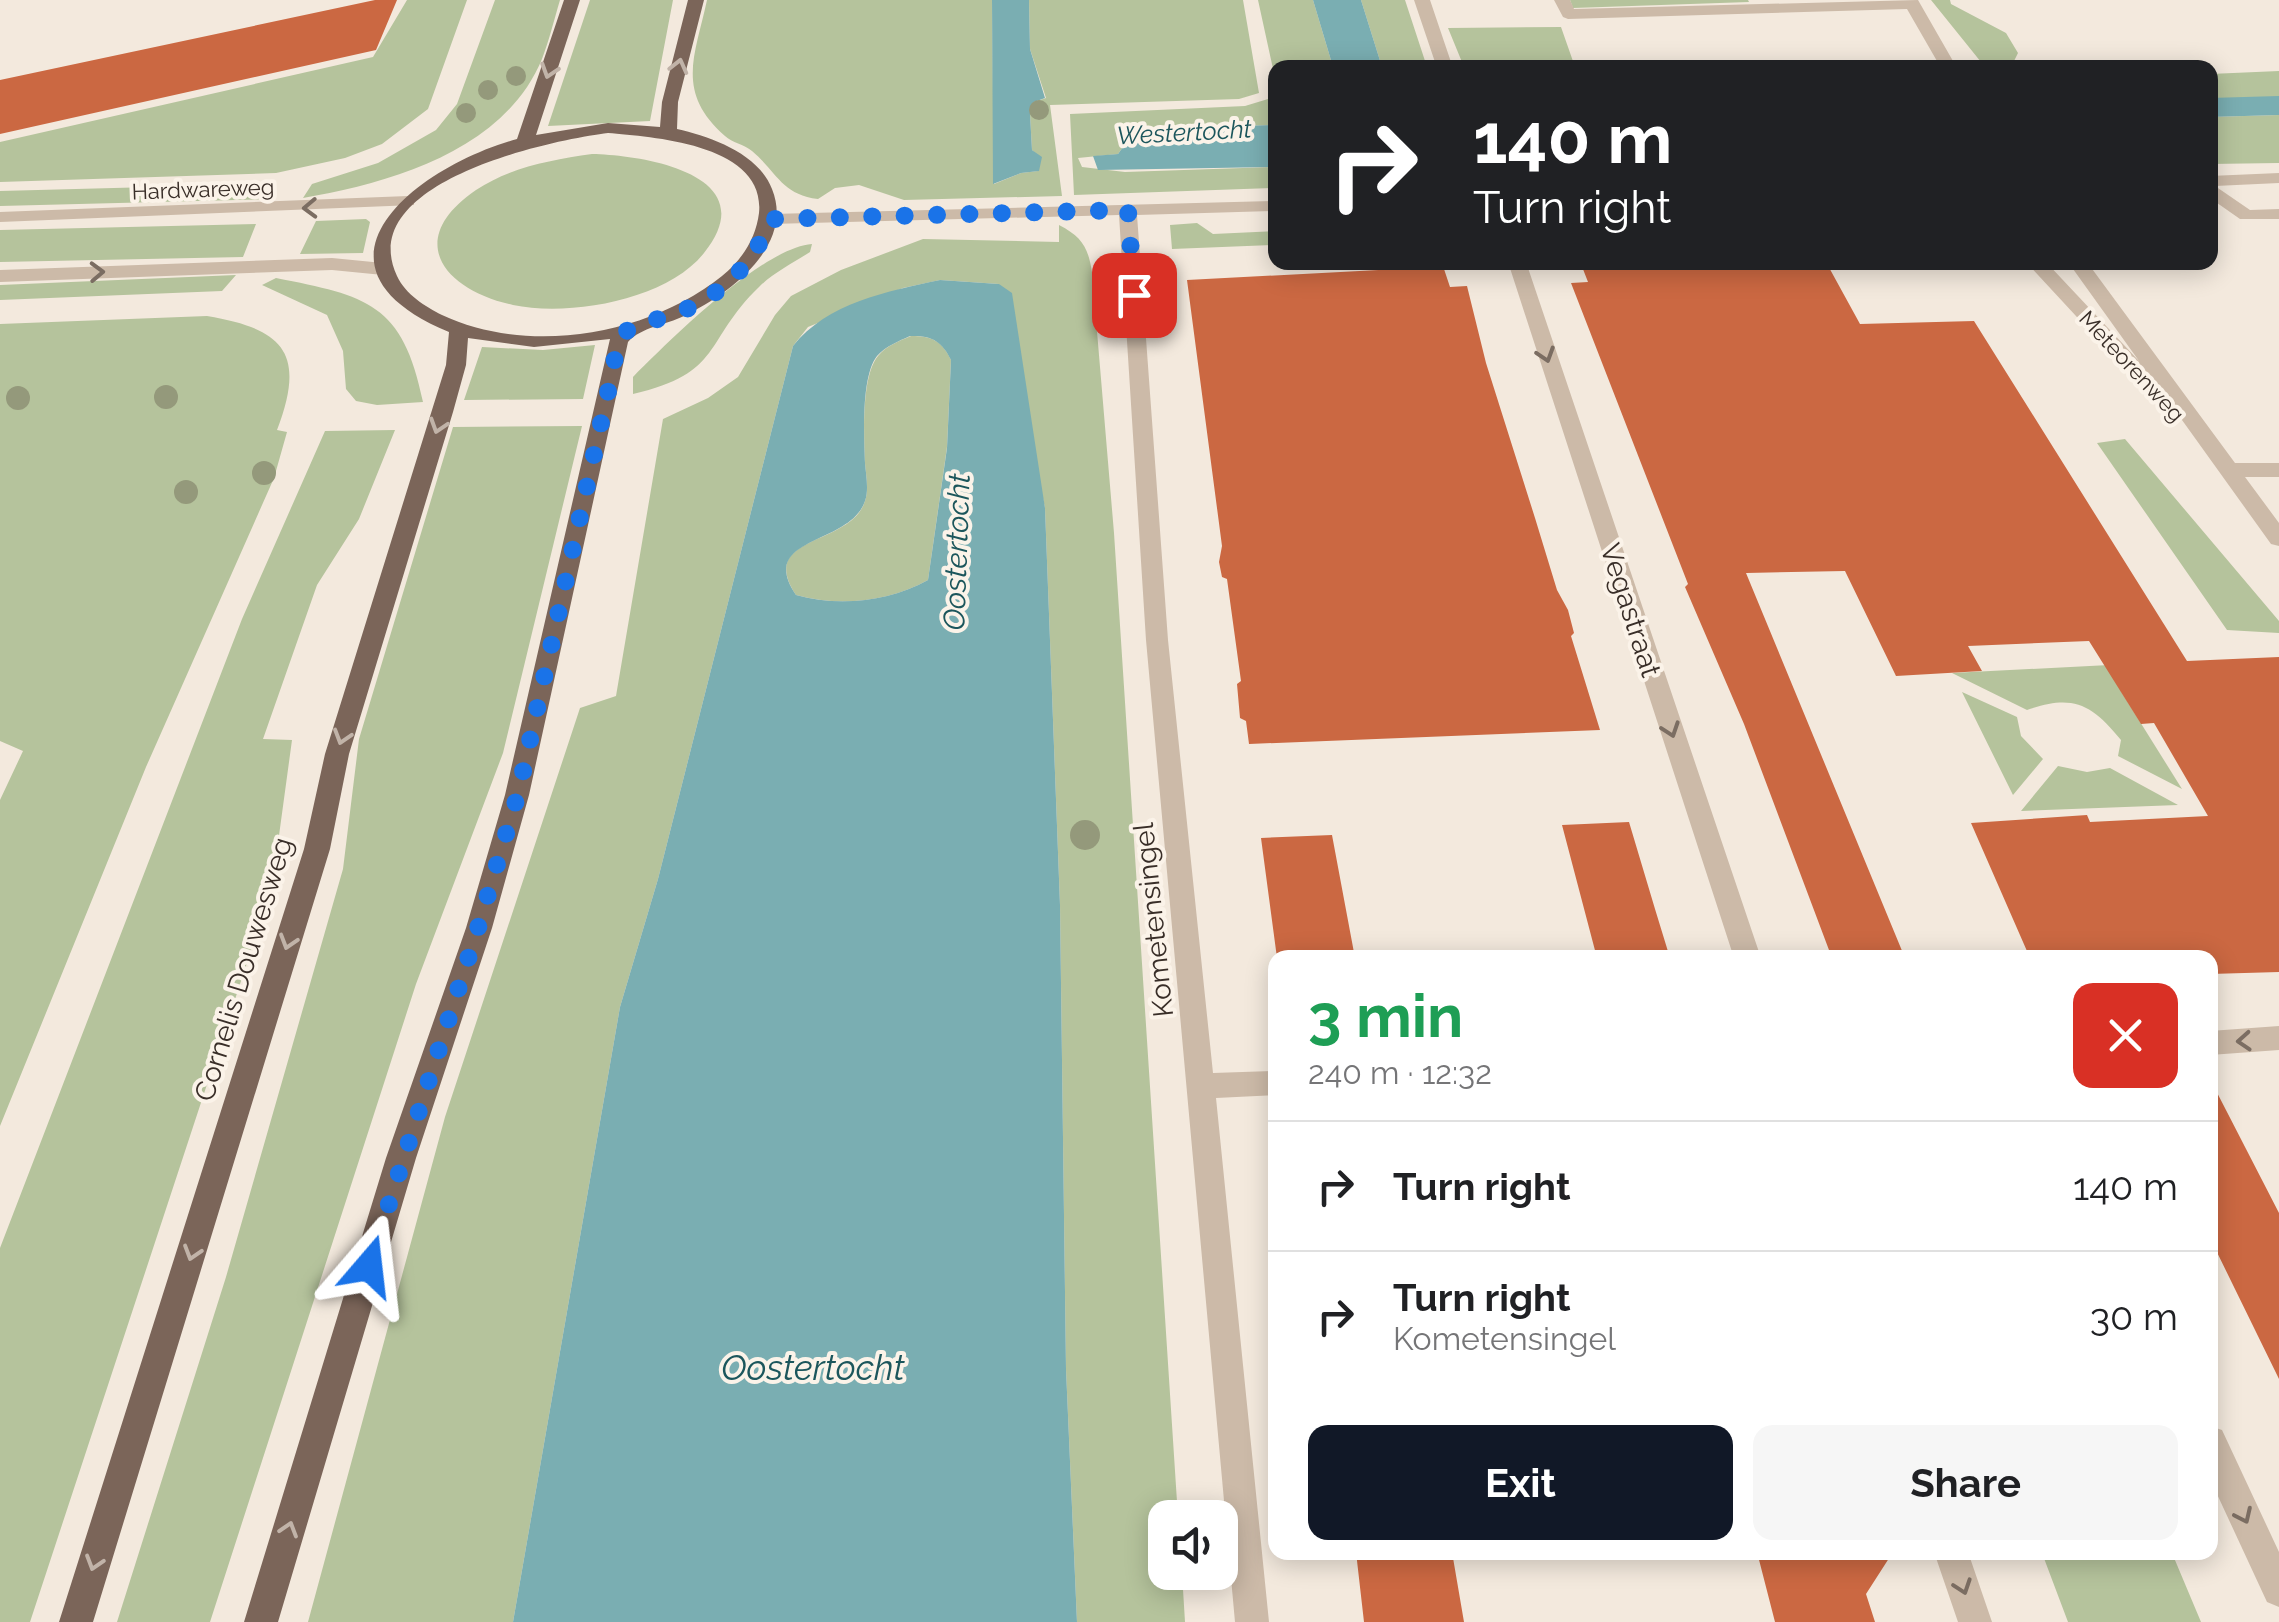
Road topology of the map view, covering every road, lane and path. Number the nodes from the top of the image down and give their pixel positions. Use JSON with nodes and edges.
{"nodes":[{"id":1,"x":572,"y":0,"type":"edge"},
{"id":2,"x":696,"y":0,"type":"edge"},
{"id":3,"x":1422,"y":0,"type":"edge"},
{"id":4,"x":1562,"y":0,"type":"edge"},
{"id":5,"x":1911,"y":2,"type":"edge"},
{"id":6,"x":1443,"y":60,"type":"edge"},
{"id":7,"x":1944,"y":60,"type":"edge"},
{"id":8,"x":668,"y":134,"type":"junction"},
{"id":9,"x":525,"y":141,"type":"junction"},
{"id":10,"x":2279,"y":178,"type":"edge"},
{"id":11,"x":2218,"y":181,"type":"edge"},
{"id":12,"x":2218,"y":196,"type":"edge"},
{"id":13,"x":408,"y":202,"type":"junction"},
{"id":14,"x":1268,"y":206,"type":"edge"},
{"id":15,"x":1128,"y":210,"type":"junction"},
{"id":16,"x":2279,"y":214,"type":"edge"},
{"id":17,"x":0,"y":217,"type":"edge"},
{"id":18,"x":771,"y":219,"type":"junction"},
{"id":19,"x":383,"y":269,"type":"junction"},
{"id":20,"x":1520,"y":270,"type":"edge"},
{"id":21,"x":2042,"y":270,"type":"edge"},
{"id":22,"x":2083,"y":270,"type":"edge"},
{"id":23,"x":0,"y":276,"type":"edge"},
{"id":24,"x":629,"y":329,"type":"junction"},
{"id":25,"x":459,"y":331,"type":"junction"},
{"id":26,"x":2227,"y":470,"type":"junction"},
{"id":27,"x":2279,"y":470,"type":"edge"},
{"id":28,"x":2279,"y":539,"type":"edge"},
{"id":29,"x":1745,"y":950,"type":"edge"},
{"id":30,"x":2279,"y":1038,"type":"edge"},
{"id":31,"x":2218,"y":1042,"type":"edge"},
{"id":32,"x":1268,"y":1083,"type":"edge"},
{"id":33,"x":1203,"y":1086,"type":"junction"},
{"id":34,"x":2218,"y":1459,"type":"edge"},
{"id":35,"x":1954,"y":1560,"type":"edge"},
{"id":36,"x":2279,"y":1590,"type":"edge"},
{"id":37,"x":76,"y":1622,"type":"edge"},
{"id":38,"x":261,"y":1622,"type":"edge"},
{"id":39,"x":1252,"y":1622,"type":"edge"},
{"id":40,"x":1975,"y":1622,"type":"edge"}],
"edges":[{"from":1,"to":9,"type":"main road","one_way":true},
{"from":8,"to":2,"type":"main road","one_way":true},
{"from":3,"to":6,"type":"street"},
{"from":4,"to":5,"type":"street"},
{"from":5,"to":7,"type":"street"},
{"from":8,"to":9,"type":"main road"},
{"from":8,"to":18,"type":"main road"},
{"from":9,"to":13,"type":"main road"},
{"from":10,"to":11,"type":"street"},
{"from":12,"to":16,"type":"street"},
{"from":13,"to":17,"type":"street","name":"Hardwareweg","one_way":true},
{"from":13,"to":19,"type":"main road"},
{"from":14,"to":15,"type":"street"},
{"from":15,"to":18,"type":"street"},
{"from":15,"to":33,"type":"street","name":"Kometensingel"},
{"from":18,"to":24,"type":"main road"},
{"from":23,"to":19,"type":"street","one_way":true},
{"from":19,"to":25,"type":"main road"},
{"from":20,"to":29,"type":"street","name":"Vegastraat","one_way":true},
{"from":21,"to":26,"type":"street","name":"Meteorenweg"},
{"from":22,"to":26,"type":"street","name":"Meteorenweg"},
{"from":24,"to":25,"type":"main road"},
{"from":38,"to":24,"type":"main road","one_way":true},
{"from":25,"to":37,"type":"main road","name":"Cornelis Douwesweg","one_way":true},
{"from":26,"to":27,"type":"street"},
{"from":26,"to":28,"type":"street","name":"Meteorenweg"},
{"from":30,"to":31,"type":"street","one_way":true},
{"from":32,"to":33,"type":"street"},
{"from":33,"to":39,"type":"street","name":"Kometensingel"},
{"from":34,"to":36,"type":"street","one_way":true},
{"from":35,"to":40,"type":"street","one_way":true}]}
